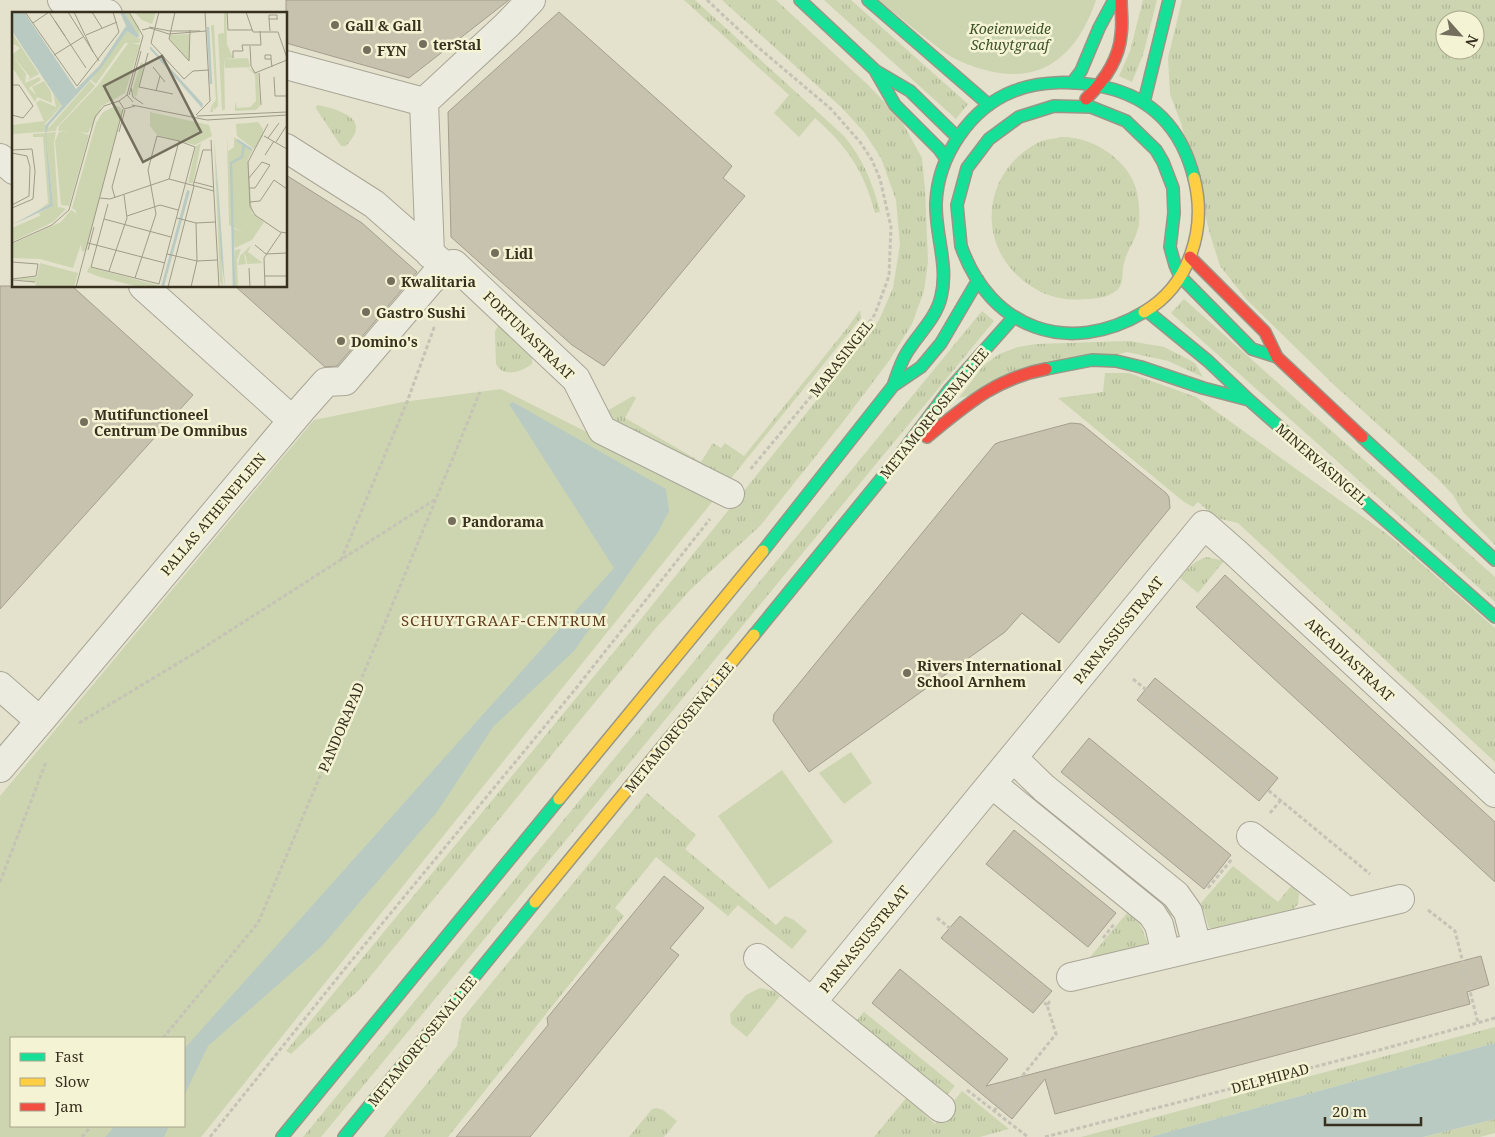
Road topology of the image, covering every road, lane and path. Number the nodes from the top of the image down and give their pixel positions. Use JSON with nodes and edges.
{"nodes":[{"id":1,"x":62,"y":0,"type":"edge"},
{"id":2,"x":531,"y":0,"type":"edge"},
{"id":3,"x":707,"y":0,"type":"edge"},
{"id":4,"x":800,"y":0,"type":"edge"},
{"id":5,"x":868,"y":0,"type":"edge"},
{"id":6,"x":1114,"y":0,"type":"edge"},
{"id":7,"x":1120,"y":0,"type":"edge"},
{"id":8,"x":1169,"y":0,"type":"edge"},
{"id":9,"x":101,"y":12,"type":"edge"},
{"id":10,"x":288,"y":67,"type":"edge"},
{"id":11,"x":876,"y":71,"type":"junction"},
{"id":12,"x":1072,"y":83,"type":"junction"},
{"id":13,"x":1099,"y":86,"type":"junction"},
{"id":14,"x":424,"y":102,"type":"junction"},
{"id":15,"x":1144,"y":102,"type":"junction"},
{"id":16,"x":989,"y":105,"type":"junction"},
{"id":17,"x":1080,"y":106,"type":"junction"},
{"id":18,"x":958,"y":138,"type":"junction"},
{"id":19,"x":288,"y":149,"type":"edge"},
{"id":20,"x":0,"y":158,"type":"edge"},
{"id":21,"x":946,"y":159,"type":"junction"},
{"id":22,"x":969,"y":165,"type":"junction"},
{"id":23,"x":12,"y":168,"type":"edge"},
{"id":24,"x":1190,"y":257,"type":"junction"},
{"id":25,"x":437,"y":260,"type":"junction"},
{"id":26,"x":1180,"y":276,"type":"junction"},
{"id":27,"x":978,"y":280,"type":"junction"},
{"id":28,"x":145,"y":288,"type":"edge"},
{"id":29,"x":1147,"y":311,"type":"junction"},
{"id":30,"x":1013,"y":318,"type":"junction"},
{"id":31,"x":436,"y":322,"type":"dead end"},
{"id":32,"x":1277,"y":357,"type":"junction"},
{"id":33,"x":893,"y":386,"type":"junction"},
{"id":34,"x":480,"y":392,"type":"dead end"},
{"id":35,"x":1249,"y":400,"type":"junction"},
{"id":36,"x":292,"y":420,"type":"junction"},
{"id":37,"x":894,"y":463,"type":"junction"},
{"id":38,"x":730,"y":494,"type":"junction"},
{"id":39,"x":436,"y":499,"type":"junction"},
{"id":40,"x":1204,"y":525,"type":"joint"},
{"id":41,"x":1495,"y":560,"type":"edge"},
{"id":42,"x":340,"y":561,"type":"junction"},
{"id":43,"x":1495,"y":617,"type":"edge"},
{"id":44,"x":1133,"y":679,"type":"dead end"},
{"id":45,"x":0,"y":686,"type":"edge"},
{"id":46,"x":40,"y":721,"type":"junction"},
{"id":47,"x":72,"y":728,"type":"dead end"},
{"id":48,"x":49,"y":756,"type":"dead end"},
{"id":49,"x":1013,"y":758,"type":"junction"},
{"id":50,"x":0,"y":768,"type":"edge"},
{"id":51,"x":992,"y":784,"type":"junction"},
{"id":52,"x":1495,"y":793,"type":"edge"},
{"id":53,"x":1251,"y":836,"type":"dead end"},
{"id":54,"x":0,"y":882,"type":"edge"},
{"id":55,"x":1400,"y":899,"type":"junction"},
{"id":56,"x":1347,"y":912,"type":"junction"},
{"id":57,"x":937,"y":918,"type":"dead end"},
{"id":58,"x":1197,"y":947,"type":"junction"},
{"id":59,"x":1166,"y":954,"type":"junction"},
{"id":60,"x":758,"y":958,"type":"dead end"},
{"id":61,"x":1070,"y":976,"type":"dead end"},
{"id":62,"x":812,"y":1002,"type":"junction"},
{"id":63,"x":1047,"y":1005,"type":"dead end"},
{"id":64,"x":1495,"y":1018,"type":"edge"},
{"id":65,"x":1478,"y":1023,"type":"junction"},
{"id":66,"x":164,"y":1037,"type":"edge"},
{"id":67,"x":961,"y":1084,"type":"dead end"},
{"id":68,"x":941,"y":1108,"type":"dead end"},
{"id":69,"x":91,"y":1127,"type":"edge"},
{"id":70,"x":82,"y":1137,"type":"edge"},
{"id":71,"x":210,"y":1137,"type":"edge"},
{"id":72,"x":282,"y":1137,"type":"edge"},
{"id":73,"x":344,"y":1137,"type":"edge"},
{"id":74,"x":1028,"y":1137,"type":"edge"},
{"id":75,"x":1045,"y":1137,"type":"edge"}],
"edges":[{"from":1,"to":9,"type":"street"},
{"from":2,"to":14,"type":"street"},
{"from":3,"to":38,"type":"path","name":"MARASINGEL"},
{"from":4,"to":11,"type":"main road"},
{"from":5,"to":16,"type":"main road"},
{"from":6,"to":12,"type":"main road"},
{"from":7,"to":13,"type":"main road"},
{"from":8,"to":15,"type":"main road"},
{"from":10,"to":14,"type":"street"},
{"from":11,"to":18,"type":"main road"},
{"from":11,"to":21,"type":"main road"},
{"from":12,"to":13,"type":"main road"},
{"from":12,"to":16,"type":"main road"},
{"from":13,"to":15,"type":"main road"},
{"from":13,"to":17,"type":"main road"},
{"from":14,"to":25,"type":"street"},
{"from":15,"to":24,"type":"main road"},
{"from":16,"to":18,"type":"main road"},
{"from":17,"to":22,"type":"main road"},
{"from":17,"to":26,"type":"main road"},
{"from":18,"to":21,"type":"main road"},
{"from":18,"to":22,"type":"main road"},
{"from":19,"to":25,"type":"street","name":"FORTUNASTRAAT"},
{"from":20,"to":23,"type":"street"},
{"from":21,"to":33,"type":"main road"},
{"from":22,"to":27,"type":"main road"},
{"from":24,"to":26,"type":"main road"},
{"from":24,"to":32,"type":"main road"},
{"from":25,"to":36,"type":"street","name":"PALLAS ATHENEPLEIN"},
{"from":25,"to":38,"type":"street","name":"FORTUNASTRAAT"},
{"from":26,"to":29,"type":"main road"},
{"from":26,"to":32,"type":"main road"},
{"from":27,"to":30,"type":"main road"},
{"from":27,"to":33,"type":"main road"},
{"from":28,"to":36,"type":"street"},
{"from":29,"to":30,"type":"main road"},
{"from":29,"to":35,"type":"main road","name":"MINERVASINGEL"},
{"from":30,"to":37,"type":"main road","name":"METAMORFOSENALLEE"},
{"from":31,"to":42,"type":"path"},
{"from":32,"to":41,"type":"main road"},
{"from":33,"to":72,"type":"main road"},
{"from":34,"to":39,"type":"path","name":"PANDORAPAD"},
{"from":35,"to":37,"type":"main road"},
{"from":35,"to":43,"type":"main road","name":"MINERVASINGEL"},
{"from":36,"to":46,"type":"street","name":"PALLAS ATHENEPLEIN"},
{"from":37,"to":73,"type":"main road","name":"METAMORFOSENALLEE"},
{"from":38,"to":71,"type":"path"},
{"from":39,"to":42,"type":"path"},
{"from":39,"to":66,"type":"path","name":"PANDORAPAD"},
{"from":40,"to":49,"type":"street","name":"PARNASSUSSTRAAT"},
{"from":40,"to":52,"type":"street","name":"ARCADIASTRAAT"},
{"from":42,"to":47,"type":"path"},
{"from":44,"to":55,"type":"path"},
{"from":45,"to":46,"type":"street"},
{"from":46,"to":50,"type":"street","name":"PALLAS ATHENEPLEIN"},
{"from":48,"to":54,"type":"path"},
{"from":49,"to":51,"type":"street","name":"PARNASSUSSTRAAT"},
{"from":49,"to":58,"type":"street"},
{"from":51,"to":59,"type":"street"},
{"from":51,"to":62,"type":"street","name":"PARNASSUSSTRAAT"},
{"from":53,"to":56,"type":"street"},
{"from":55,"to":56,"type":"street"},
{"from":55,"to":65,"type":"path"},
{"from":56,"to":58,"type":"street"},
{"from":57,"to":63,"type":"path"},
{"from":58,"to":59,"type":"street"},
{"from":59,"to":61,"type":"street"},
{"from":60,"to":62,"type":"street","name":"PARNASSUSSTRAAT"},
{"from":62,"to":68,"type":"street","name":"PARNASSUSSTRAAT"},
{"from":64,"to":65,"type":"path","name":"DELPHIPAD"},
{"from":65,"to":75,"type":"path","name":"DELPHIPAD"},
{"from":67,"to":74,"type":"path"},
{"from":69,"to":70,"type":"path"}]}
